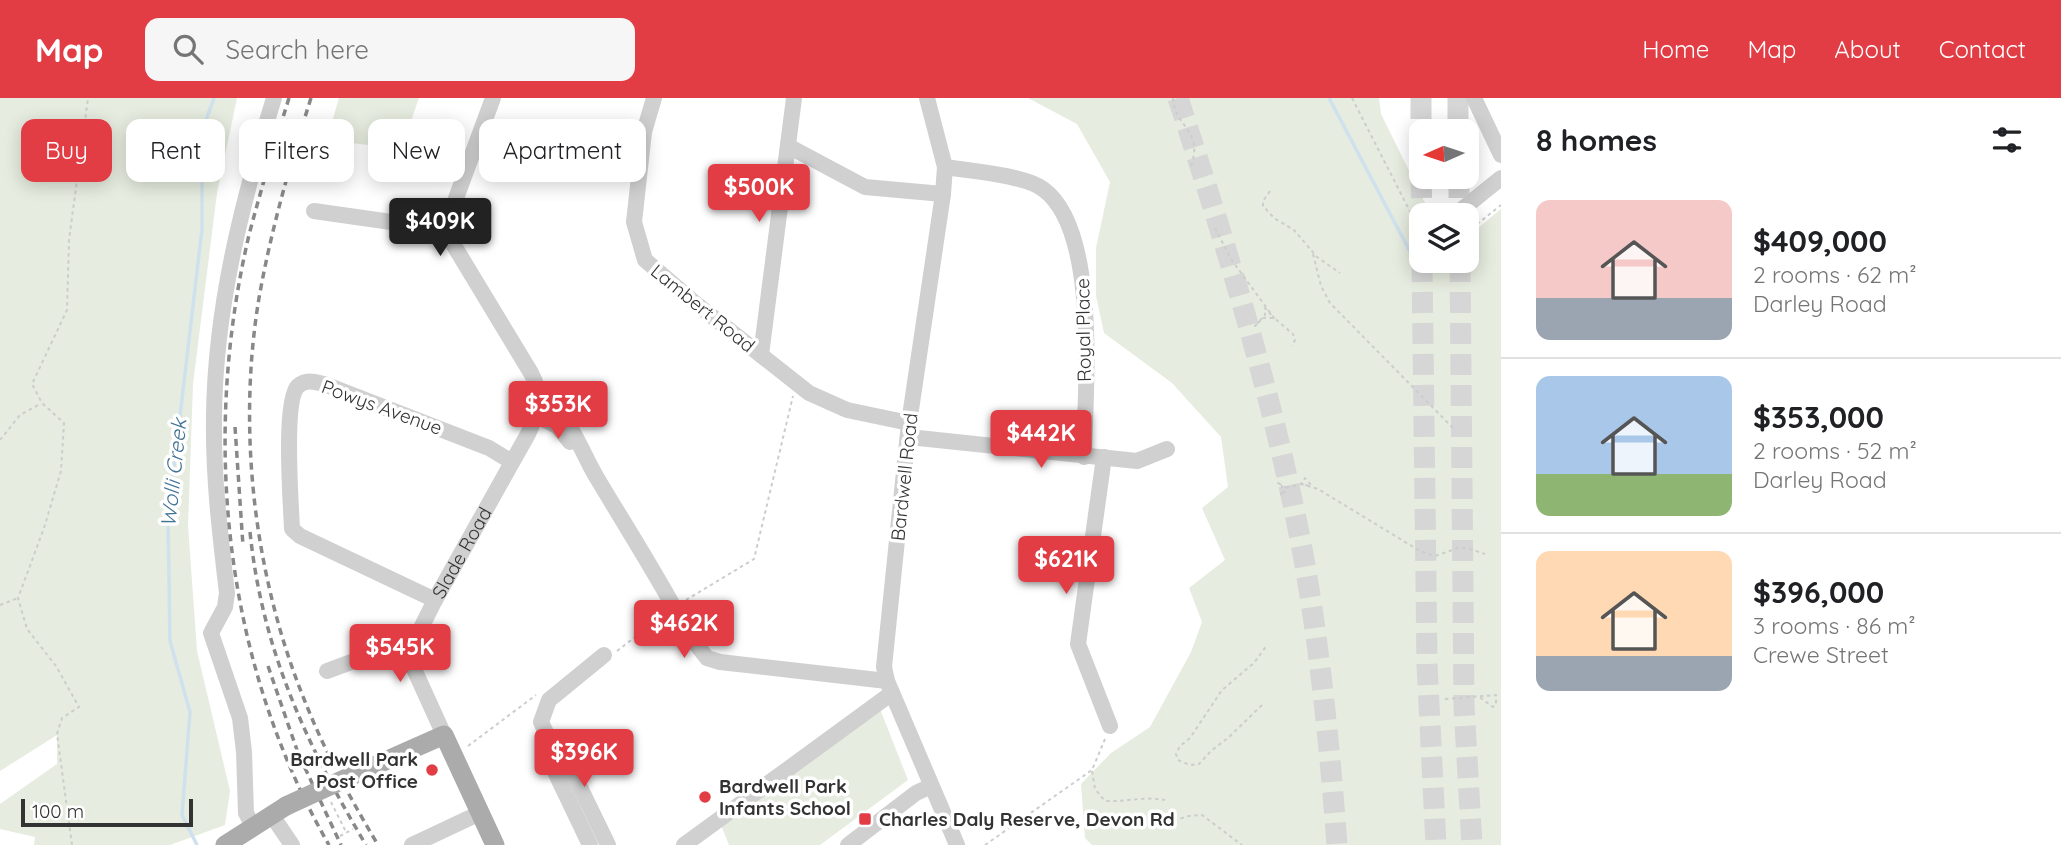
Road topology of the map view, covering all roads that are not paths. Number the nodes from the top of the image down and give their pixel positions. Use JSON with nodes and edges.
{"nodes":[{"id":1,"x":274,"y":98,"type":"edge"},
{"id":2,"x":493,"y":98,"type":"edge"},
{"id":3,"x":654,"y":98,"type":"edge"},
{"id":4,"x":794,"y":98,"type":"edge"},
{"id":5,"x":927,"y":98,"type":"edge"},
{"id":6,"x":1474,"y":98,"type":"edge"},
{"id":7,"x":788,"y":146,"type":"junction"},
{"id":8,"x":1501,"y":155,"type":"edge"},
{"id":9,"x":945,"y":167,"type":"junction"},
{"id":10,"x":1501,"y":178,"type":"edge"},
{"id":11,"x":943,"y":194,"type":"junction"},
{"id":12,"x":1470,"y":203,"type":"edge"},
{"id":13,"x":314,"y":211,"type":"dead end"},
{"id":14,"x":447,"y":230,"type":"junction"},
{"id":15,"x":761,"y":355,"type":"junction"},
{"id":16,"x":540,"y":396,"type":"junction"},
{"id":17,"x":537,"y":416,"type":"junction"},
{"id":18,"x":909,"y":430,"type":"junction"},
{"id":19,"x":1167,"y":449,"type":"dead end"},
{"id":20,"x":1084,"y":457,"type":"junction"},
{"id":21,"x":1104,"y":457,"type":"junction"},
{"id":22,"x":512,"y":461,"type":"junction"},
{"id":23,"x":592,"y":470,"type":"junction"},
{"id":24,"x":435,"y":600,"type":"junction"},
{"id":25,"x":412,"y":655,"type":"junction"},
{"id":26,"x":604,"y":655,"type":"dead end"},
{"id":27,"x":327,"y":671,"type":"dead end"},
{"id":28,"x":890,"y":687,"type":"junction"},
{"id":29,"x":1110,"y":726,"type":"road end"},
{"id":30,"x":544,"y":729,"type":"junction"},
{"id":31,"x":444,"y":735,"type":"junction"},
{"id":32,"x":931,"y":786,"type":"junction"},
{"id":33,"x":279,"y":810,"type":"junction"},
{"id":34,"x":480,"y":813,"type":"junction"},
{"id":35,"x":239,"y":835,"type":"edge"},
{"id":36,"x":292,"y":845,"type":"edge"},
{"id":37,"x":412,"y":845,"type":"edge"},
{"id":38,"x":495,"y":845,"type":"edge"},
{"id":39,"x":590,"y":845,"type":"edge"},
{"id":40,"x":608,"y":845,"type":"edge"},
{"id":41,"x":684,"y":845,"type":"edge"},
{"id":42,"x":848,"y":845,"type":"edge"},
{"id":43,"x":957,"y":845,"type":"edge"}],
"edges":[{"from":1,"to":35,"type":"street"},
{"from":2,"to":14,"type":"street"},
{"from":3,"to":15,"type":"street","name":"Lambert Road"},
{"from":4,"to":7,"type":"street"},
{"from":5,"to":9,"type":"street","name":"Bardwell Road"},
{"from":6,"to":8,"type":"street"},
{"from":7,"to":11,"type":"street"},
{"from":7,"to":15,"type":"street"},
{"from":9,"to":11,"type":"street","name":"Bardwell Road"},
{"from":9,"to":20,"type":"street","name":"Royal Place"},
{"from":10,"to":12,"type":"street"},
{"from":11,"to":18,"type":"street","name":"Bardwell Road"},
{"from":13,"to":14,"type":"street"},
{"from":14,"to":16,"type":"street"},
{"from":15,"to":18,"type":"street","name":"Lambert Road"},
{"from":16,"to":17,"type":"street"},
{"from":16,"to":23,"type":"street"},
{"from":17,"to":22,"type":"street","name":"Slade Road"},
{"from":17,"to":23,"type":"street"},
{"from":18,"to":20,"type":"street","name":"Lambert Road"},
{"from":18,"to":28,"type":"street","name":"Bardwell Road"},
{"from":19,"to":21,"type":"street","name":"Lambert Road"},
{"from":20,"to":21,"type":"street","name":"Lambert Road"},
{"from":21,"to":29,"type":"street"},
{"from":22,"to":24,"type":"street","name":"Slade Road"},
{"from":22,"to":24,"type":"street","name":"Powys Avenue"},
{"from":23,"to":28,"type":"street"},
{"from":24,"to":25,"type":"street","name":"Slade Road"},
{"from":25,"to":27,"type":"street"},
{"from":25,"to":31,"type":"street"},
{"from":26,"to":30,"type":"street"},
{"from":28,"to":32,"type":"street","name":"Bardwell Road"},
{"from":28,"to":41,"type":"street"},
{"from":30,"to":39,"type":"street"},
{"from":30,"to":40,"type":"street"},
{"from":31,"to":33,"type":"main road","bridge":true},
{"from":31,"to":34,"type":"main road"},
{"from":32,"to":42,"type":"street"},
{"from":32,"to":43,"type":"street","name":"Bardwell Road"},
{"from":33,"to":35,"type":"main road"},
{"from":33,"to":36,"type":"street"},
{"from":34,"to":37,"type":"street"},
{"from":34,"to":38,"type":"main road"}]}
